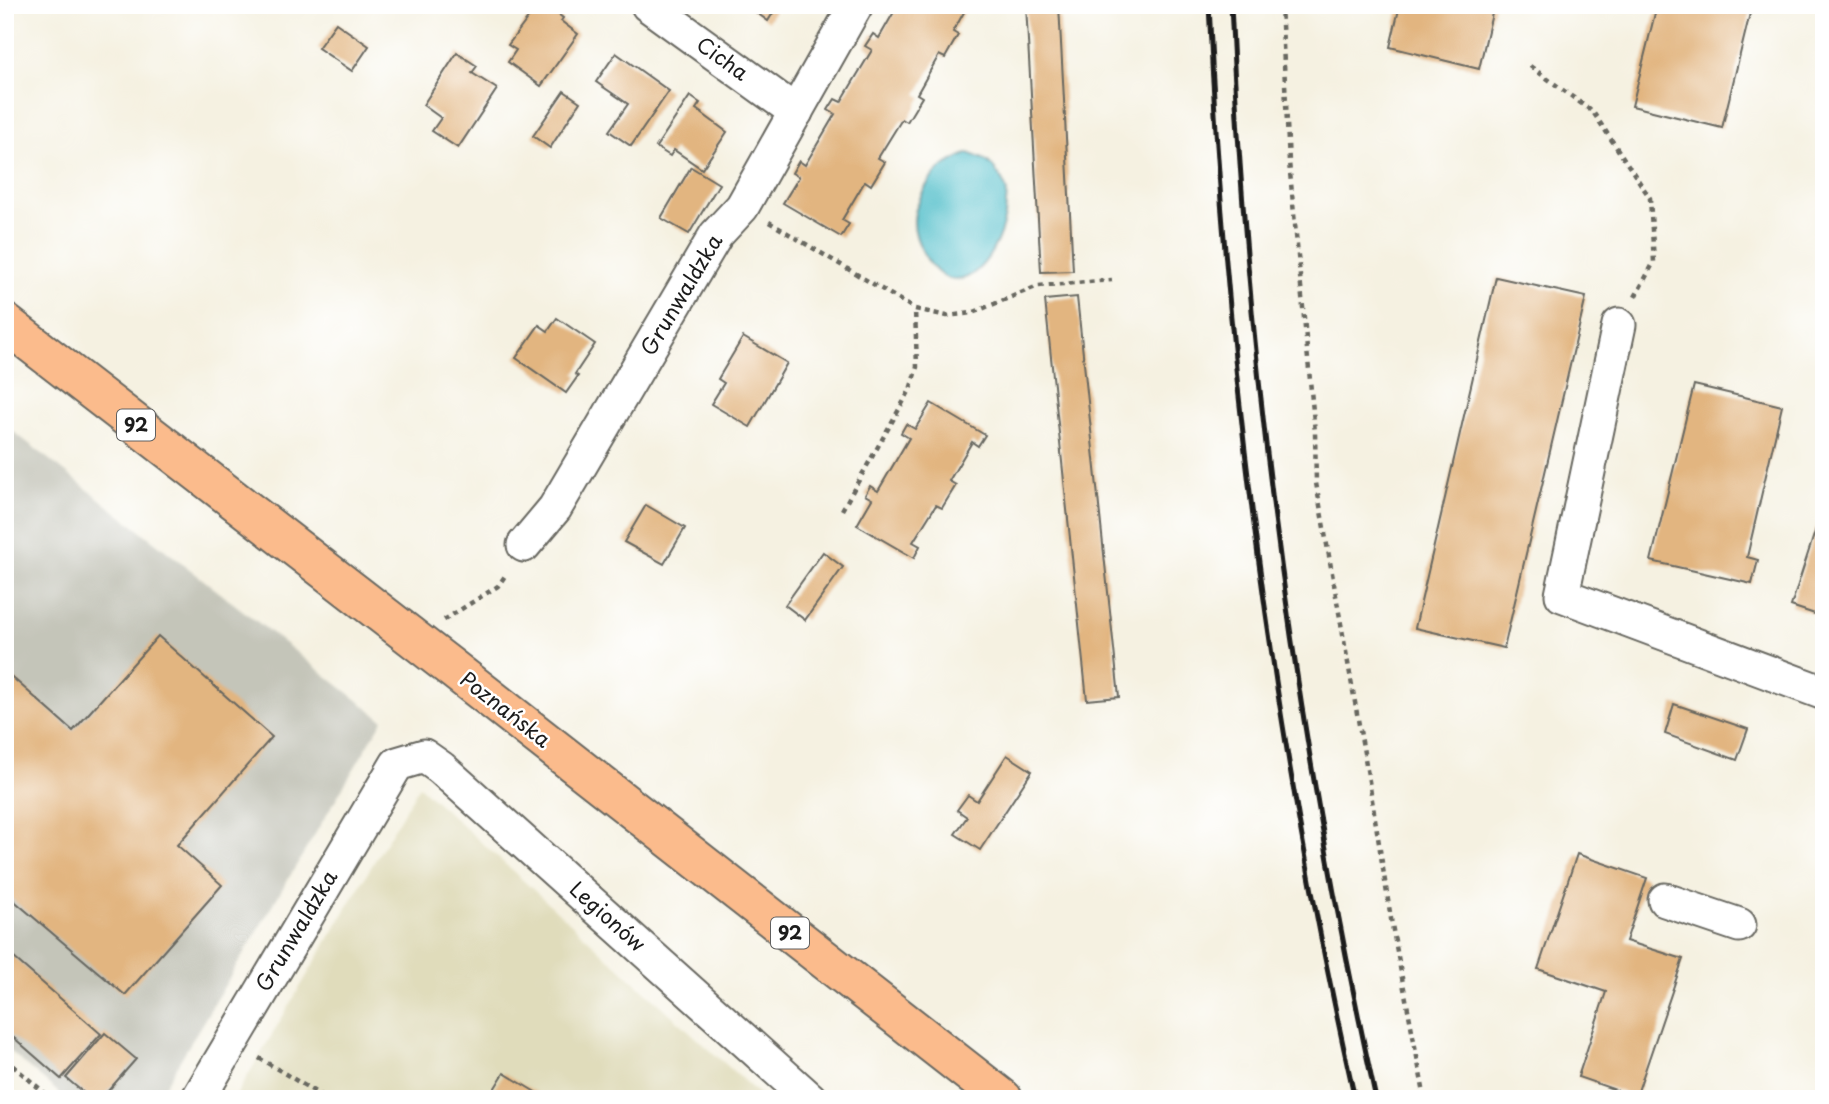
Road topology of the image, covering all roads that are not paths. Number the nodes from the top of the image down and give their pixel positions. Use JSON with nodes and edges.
{"nodes":[{"id":1,"x":648,"y":5,"type":"edge"},
{"id":2,"x":856,"y":5,"type":"edge"},
{"id":3,"x":796,"y":112,"type":"junction"},
{"id":4,"x":5,"y":323,"type":"edge"},
{"id":5,"x":1619,"y":325,"type":"road end"},
{"id":6,"x":524,"y":545,"type":"road end"},
{"id":7,"x":1824,"y":693,"type":"edge"},
{"id":8,"x":397,"y":764,"type":"joint"},
{"id":9,"x":1665,"y":900,"type":"dead end"},
{"id":10,"x":1739,"y":925,"type":"dead end"},
{"id":11,"x":198,"y":1099,"type":"edge"},
{"id":12,"x":810,"y":1099,"type":"edge"},
{"id":13,"x":1003,"y":1099,"type":"edge"}],
"edges":[{"from":1,"to":3,"type":"street","name":"Cicha"},
{"from":2,"to":3,"type":"street","name":"Grunwaldzka"},
{"from":3,"to":6,"type":"street","name":"Grunwaldzka"},
{"from":4,"to":13,"type":"main road","name":"Poznańska","number":"92"},
{"from":5,"to":7,"type":"street"},
{"from":8,"to":11,"type":"street","name":"Grunwaldzka"},
{"from":8,"to":12,"type":"street","name":"Legionów"},
{"from":9,"to":10,"type":"street"}]}
